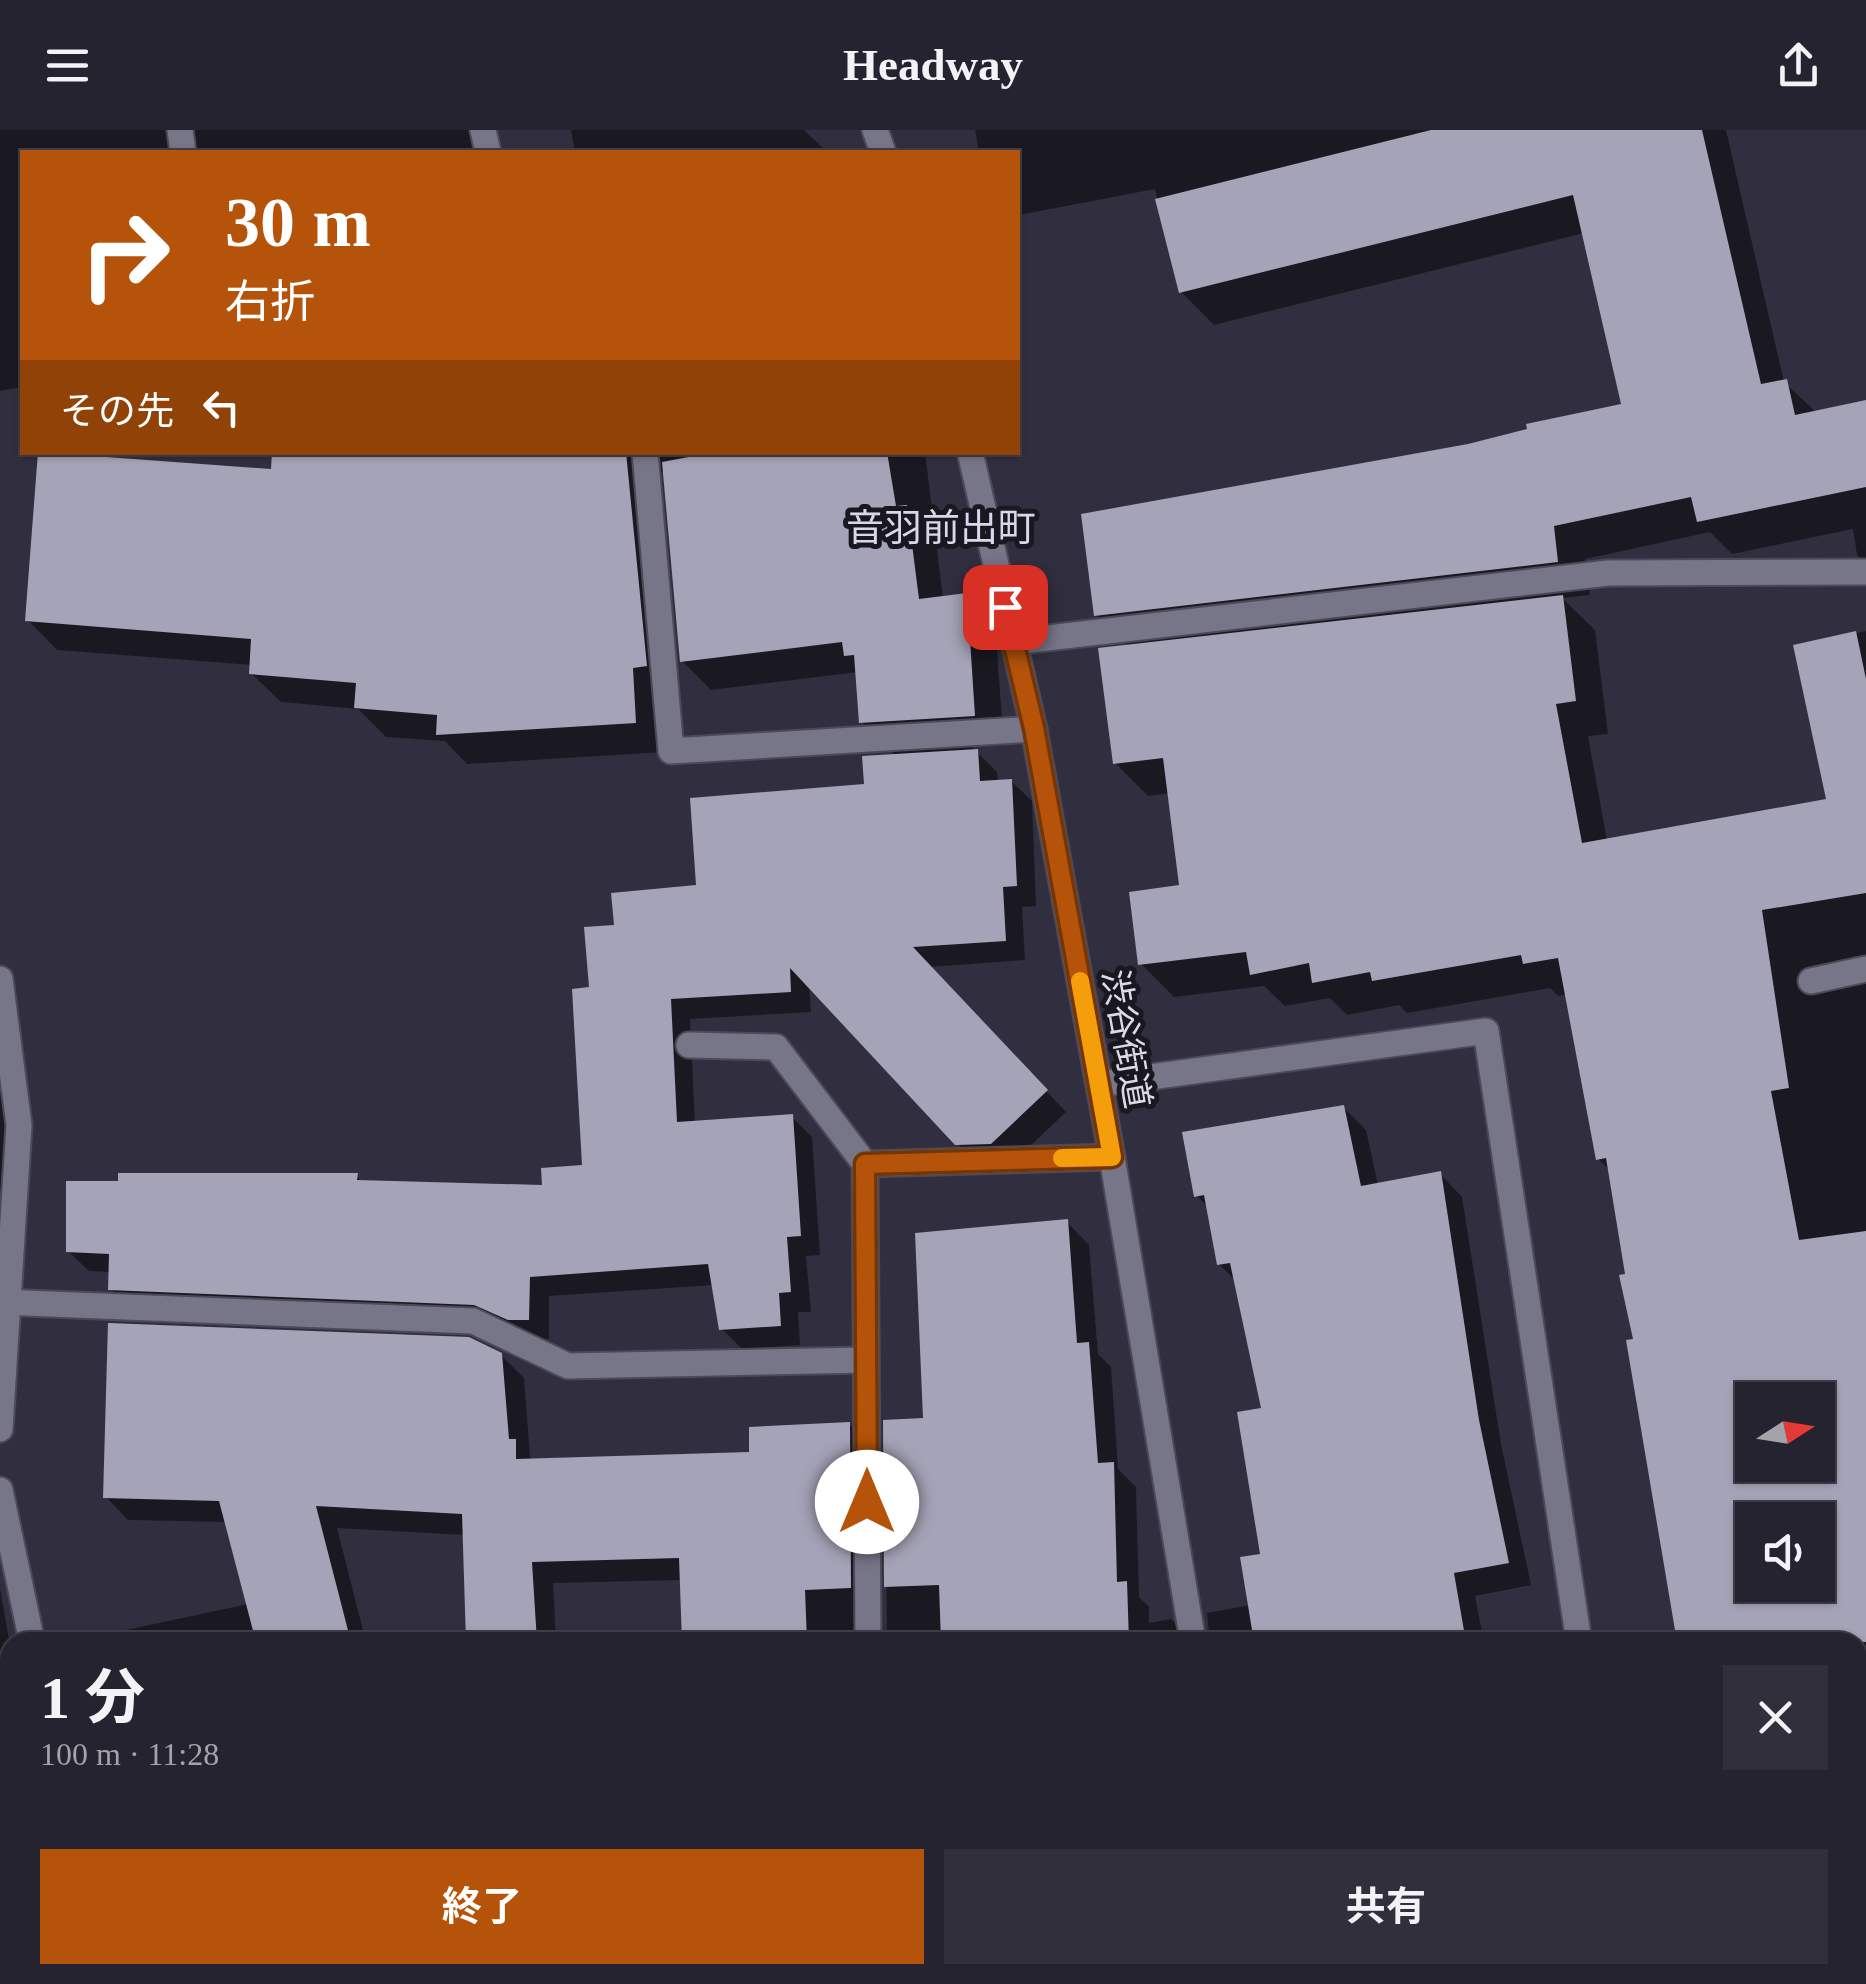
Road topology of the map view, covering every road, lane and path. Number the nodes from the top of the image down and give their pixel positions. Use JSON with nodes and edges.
{"nodes":[{"id":1,"x":645,"y":455,"type":"edge"},
{"id":2,"x":971,"y":455,"type":"edge"},
{"id":3,"x":1866,"y":572,"type":"edge"},
{"id":4,"x":1013,"y":642,"type":"junction"},
{"id":5,"x":1034,"y":728,"type":"junction"},
{"id":6,"x":1866,"y":969,"type":"edge"},
{"id":7,"x":0,"y":978,"type":"edge"},
{"id":8,"x":1810,"y":981,"type":"dead end"},
{"id":9,"x":688,"y":1045,"type":"dead end"},
{"id":10,"x":1099,"y":1084,"type":"junction"},
{"id":11,"x":1112,"y":1157,"type":"junction"},
{"id":12,"x":865,"y":1164,"type":"junction"},
{"id":13,"x":6,"y":1302,"type":"edge"},
{"id":14,"x":866,"y":1360,"type":"junction"},
{"id":15,"x":0,"y":1429,"type":"edge"},
{"id":16,"x":0,"y":1490,"type":"edge"},
{"id":17,"x":30,"y":1632,"type":"edge"},
{"id":18,"x":868,"y":1632,"type":"edge"},
{"id":19,"x":1191,"y":1632,"type":"edge"},
{"id":20,"x":1577,"y":1632,"type":"edge"}],
"edges":[{"from":1,"to":5,"type":"street"},
{"from":2,"to":4,"type":"street","name":"渋谷街道"},
{"from":3,"to":4,"type":"street"},
{"from":4,"to":5,"type":"street","name":"渋谷街道"},
{"from":5,"to":10,"type":"street","name":"渋谷街道"},
{"from":6,"to":8,"type":"street"},
{"from":7,"to":13,"type":"street"},
{"from":9,"to":12,"type":"street"},
{"from":10,"to":11,"type":"street","name":"渋谷街道"},
{"from":10,"to":20,"type":"street"},
{"from":11,"to":12,"type":"street"},
{"from":11,"to":19,"type":"street","name":"渋谷街道"},
{"from":12,"to":14,"type":"street"},
{"from":13,"to":14,"type":"street"},
{"from":13,"to":15,"type":"street"},
{"from":14,"to":18,"type":"street"},
{"from":16,"to":17,"type":"street"}]}
